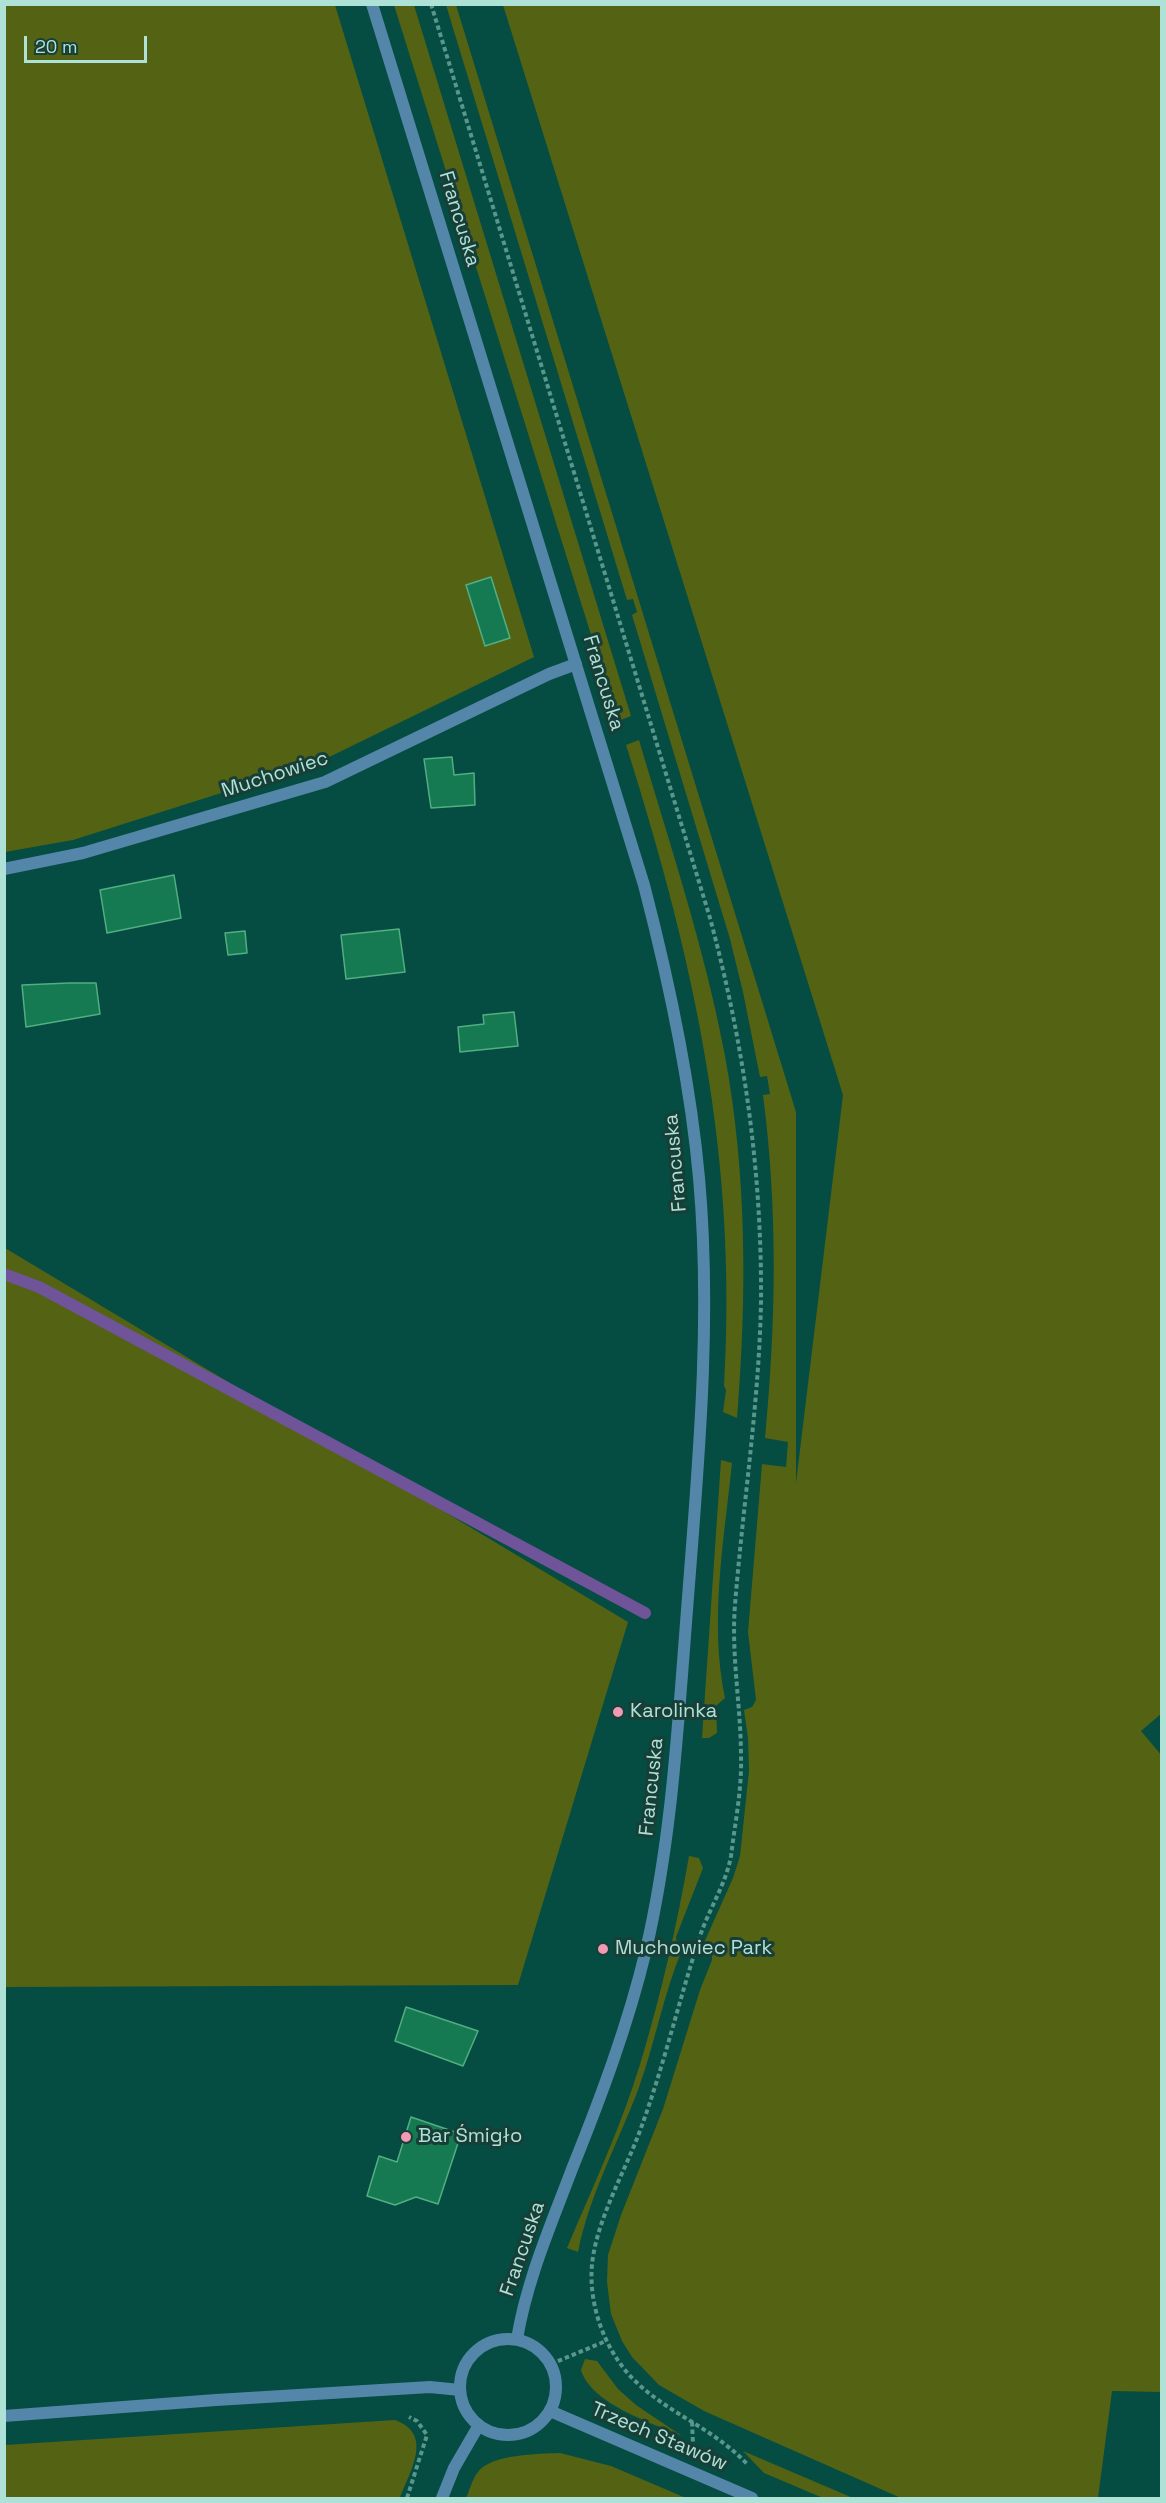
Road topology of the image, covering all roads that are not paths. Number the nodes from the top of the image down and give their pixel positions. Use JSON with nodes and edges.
{"nodes":[{"id":1,"x":372,"y":4,"type":"edge"},
{"id":2,"x":576,"y":664,"type":"junction"},
{"id":3,"x":4,"y":869,"type":"edge"},
{"id":4,"x":517,"y":2339,"type":"junction"},
{"id":5,"x":460,"y":2390,"type":"junction"},
{"id":6,"x":550,"y":2411,"type":"junction"},
{"id":7,"x":4,"y":2416,"type":"edge"},
{"id":8,"x":478,"y":2425,"type":"junction"},
{"id":9,"x":442,"y":2499,"type":"edge"},
{"id":10,"x":752,"y":2499,"type":"edge"}],
"edges":[{"from":1,"to":2,"type":"street","name":"Francuska"},
{"from":2,"to":3,"type":"street","name":"Muchowiec"},
{"from":2,"to":4,"type":"street","name":"Francuska"},
{"from":4,"to":5,"type":"street"},
{"from":4,"to":6,"type":"street"},
{"from":5,"to":7,"type":"street"},
{"from":5,"to":8,"type":"street"},
{"from":6,"to":8,"type":"street"},
{"from":6,"to":10,"type":"street","name":"Trzech Stawów"},
{"from":8,"to":9,"type":"street"}]}
